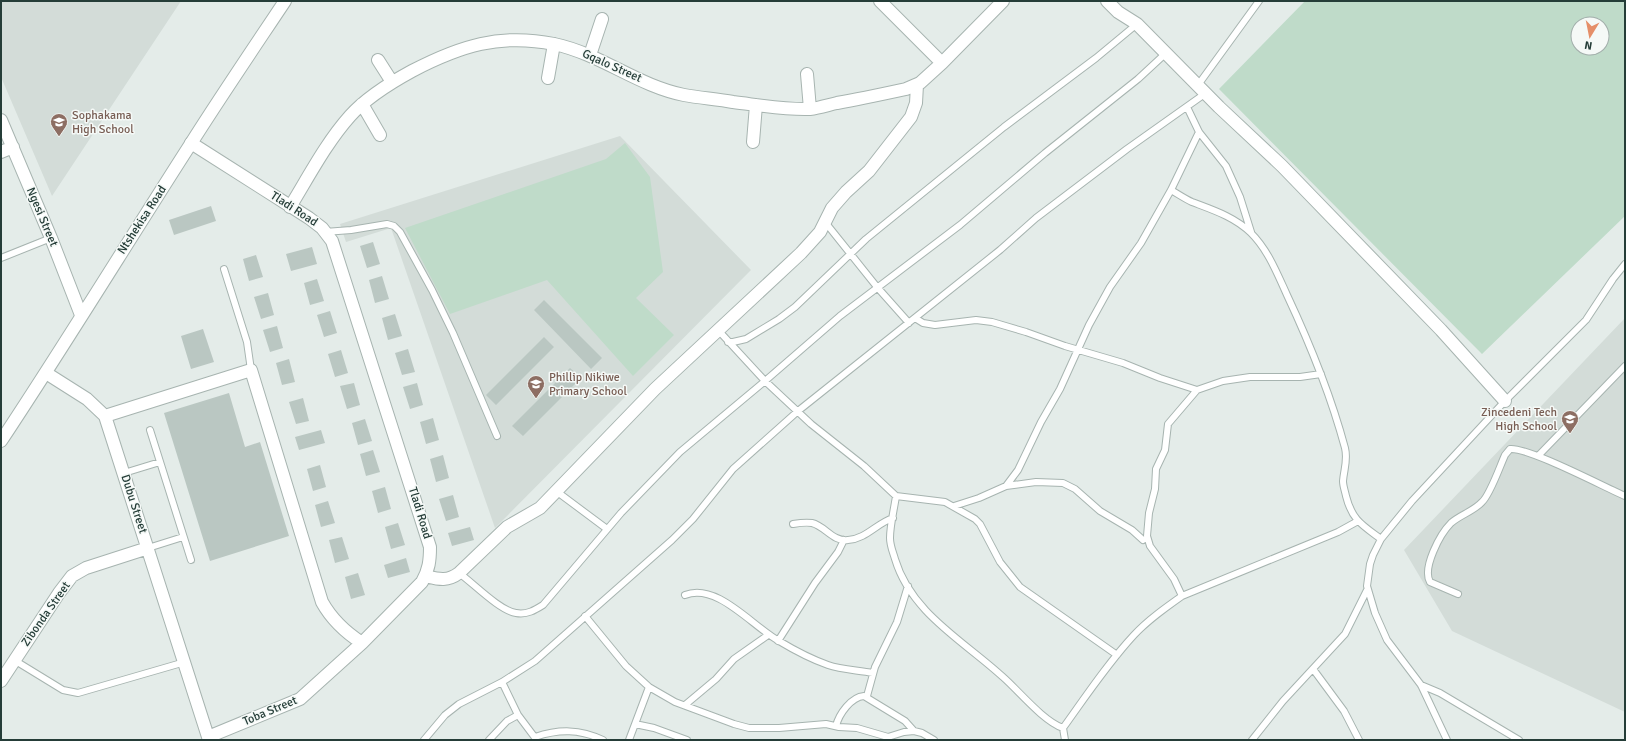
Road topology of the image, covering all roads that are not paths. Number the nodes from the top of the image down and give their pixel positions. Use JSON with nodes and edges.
{"nodes":[{"id":1,"x":285,"y":1,"type":"edge"},
{"id":2,"x":880,"y":1,"type":"edge"},
{"id":3,"x":1003,"y":1,"type":"edge"},
{"id":4,"x":1107,"y":1,"type":"edge"},
{"id":5,"x":1259,"y":1,"type":"edge"},
{"id":6,"x":602,"y":19,"type":"dead end"},
{"id":7,"x":1137,"y":24,"type":"junction"},
{"id":8,"x":554,"y":44,"type":"junction"},
{"id":9,"x":1165,"y":54,"type":"junction"},
{"id":10,"x":590,"y":55,"type":"junction"},
{"id":11,"x":378,"y":60,"type":"dead end"},
{"id":12,"x":942,"y":63,"type":"junction"},
{"id":13,"x":807,"y":74,"type":"dead end"},
{"id":14,"x":548,"y":78,"type":"dead end"},
{"id":15,"x":392,"y":82,"type":"junction"},
{"id":16,"x":917,"y":84,"type":"junction"},
{"id":17,"x":1202,"y":89,"type":"junction"},
{"id":18,"x":362,"y":104,"type":"junction"},
{"id":19,"x":756,"y":105,"type":"junction"},
{"id":20,"x":1186,"y":107,"type":"junction"},
{"id":21,"x":810,"y":109,"type":"junction"},
{"id":22,"x":1,"y":120,"type":"edge"},
{"id":23,"x":1199,"y":132,"type":"junction"},
{"id":24,"x":380,"y":135,"type":"dead end"},
{"id":25,"x":753,"y":142,"type":"dead end"},
{"id":26,"x":191,"y":143,"type":"junction"},
{"id":27,"x":12,"y":147,"type":"junction"},
{"id":28,"x":1,"y":152,"type":"edge"},
{"id":29,"x":1171,"y":190,"type":"junction"},
{"id":30,"x":290,"y":207,"type":"junction"},
{"id":31,"x":825,"y":222,"type":"junction"},
{"id":32,"x":326,"y":232,"type":"junction"},
{"id":33,"x":1251,"y":232,"type":"junction"},
{"id":34,"x":51,"y":238,"type":"junction"},
{"id":35,"x":850,"y":253,"type":"junction"},
{"id":36,"x":1,"y":258,"type":"edge"},
{"id":37,"x":1625,"y":264,"type":"edge"},
{"id":38,"x":224,"y":269,"type":"dead end"},
{"id":39,"x":877,"y":288,"type":"junction"},
{"id":40,"x":81,"y":315,"type":"junction"},
{"id":41,"x":915,"y":318,"type":"junction"},
{"id":42,"x":909,"y":323,"type":"junction"},
{"id":43,"x":718,"y":330,"type":"junction"},
{"id":44,"x":728,"y":342,"type":"junction"},
{"id":45,"x":1078,"y":350,"type":"junction"},
{"id":46,"x":1625,"y":366,"type":"edge"},
{"id":47,"x":251,"y":370,"type":"junction"},
{"id":48,"x":46,"y":372,"type":"junction"},
{"id":49,"x":1320,"y":374,"type":"junction"},
{"id":50,"x":766,"y":382,"type":"junction"},
{"id":51,"x":1197,"y":390,"type":"junction"},
{"id":52,"x":1505,"y":401,"type":"junction"},
{"id":53,"x":798,"y":411,"type":"junction"},
{"id":54,"x":105,"y":416,"type":"junction"},
{"id":55,"x":150,"y":430,"type":"dead end"},
{"id":56,"x":497,"y":436,"type":"dead end"},
{"id":57,"x":1,"y":441,"type":"edge"},
{"id":58,"x":1538,"y":456,"type":"junction"},
{"id":59,"x":160,"y":462,"type":"junction"},
{"id":60,"x":124,"y":473,"type":"junction"},
{"id":61,"x":1006,"y":486,"type":"junction"},
{"id":62,"x":556,"y":491,"type":"junction"},
{"id":63,"x":896,"y":496,"type":"junction"},
{"id":64,"x":1625,"y":496,"type":"edge"},
{"id":65,"x":954,"y":506,"type":"junction"},
{"id":66,"x":893,"y":518,"type":"junction"},
{"id":67,"x":1358,"y":521,"type":"junction"},
{"id":68,"x":793,"y":524,"type":"dead end"},
{"id":69,"x":607,"y":529,"type":"junction"},
{"id":70,"x":183,"y":537,"type":"junction"},
{"id":71,"x":1380,"y":539,"type":"junction"},
{"id":72,"x":844,"y":540,"type":"junction"},
{"id":73,"x":1143,"y":540,"type":"dead end"},
{"id":74,"x":148,"y":548,"type":"junction"},
{"id":75,"x":191,"y":560,"type":"dead end"},
{"id":76,"x":459,"y":574,"type":"junction"},
{"id":77,"x":425,"y":576,"type":"junction"},
{"id":78,"x":908,"y":586,"type":"junction"},
{"id":79,"x":1367,"y":590,"type":"junction"},
{"id":80,"x":1458,"y":594,"type":"dead end"},
{"id":81,"x":684,"y":595,"type":"dead end"},
{"id":82,"x":1182,"y":596,"type":"junction"},
{"id":83,"x":585,"y":616,"type":"junction"},
{"id":84,"x":768,"y":635,"type":"junction"},
{"id":85,"x":778,"y":641,"type":"junction"},
{"id":86,"x":362,"y":643,"type":"junction"},
{"id":87,"x":1117,"y":655,"type":"junction"},
{"id":88,"x":14,"y":660,"type":"junction"},
{"id":89,"x":185,"y":662,"type":"junction"},
{"id":90,"x":1313,"y":669,"type":"junction"},
{"id":91,"x":873,"y":672,"type":"junction"},
{"id":92,"x":1,"y":681,"type":"edge"},
{"id":93,"x":502,"y":682,"type":"junction"},
{"id":94,"x":1421,"y":685,"type":"junction"},
{"id":95,"x":649,"y":687,"type":"junction"},
{"id":96,"x":867,"y":696,"type":"junction"},
{"id":97,"x":685,"y":705,"type":"junction"},
{"id":98,"x":518,"y":715,"type":"junction"},
{"id":99,"x":635,"y":724,"type":"junction"},
{"id":100,"x":836,"y":726,"type":"junction"},
{"id":101,"x":1063,"y":728,"type":"junction"},
{"id":102,"x":914,"y":731,"type":"junction"},
{"id":103,"x":208,"y":738,"type":"edge"},
{"id":104,"x":536,"y":739,"type":"edge"},
{"id":105,"x":887,"y":739,"type":"edge"},
{"id":106,"x":424,"y":740,"type":"edge"},
{"id":107,"x":489,"y":740,"type":"edge"},
{"id":108,"x":603,"y":740,"type":"edge"},
{"id":109,"x":629,"y":740,"type":"edge"},
{"id":110,"x":687,"y":740,"type":"edge"},
{"id":111,"x":934,"y":740,"type":"edge"},
{"id":112,"x":1066,"y":740,"type":"edge"},
{"id":113,"x":1252,"y":740,"type":"edge"},
{"id":114,"x":1360,"y":740,"type":"edge"},
{"id":115,"x":1447,"y":740,"type":"edge"},
{"id":116,"x":1518,"y":740,"type":"edge"}],
"edges":[{"from":1,"to":26,"type":"street","name":"Ntshekisa Road"},
{"from":2,"to":12,"type":"street"},
{"from":3,"to":12,"type":"street","name":"Gqalo Street"},
{"from":4,"to":7,"type":"street"},
{"from":5,"to":17,"type":"lane"},
{"from":6,"to":10,"type":"street"},
{"from":7,"to":9,"type":"street"},
{"from":7,"to":35,"type":"lane"},
{"from":8,"to":10,"type":"street","name":"Gqalo Street"},
{"from":8,"to":14,"type":"street"},
{"from":8,"to":15,"type":"street","name":"Gqalo Street"},
{"from":9,"to":17,"type":"street"},
{"from":9,"to":39,"type":"lane"},
{"from":10,"to":19,"type":"street","name":"Gqalo Street"},
{"from":11,"to":15,"type":"street"},
{"from":12,"to":16,"type":"street","name":"Gqalo Street"},
{"from":13,"to":21,"type":"street"},
{"from":15,"to":18,"type":"street","name":"Gqalo Street"},
{"from":16,"to":21,"type":"street","name":"Gqalo Street"},
{"from":16,"to":31,"type":"street"},
{"from":17,"to":20,"type":"lane"},
{"from":17,"to":52,"type":"street"},
{"from":18,"to":24,"type":"street"},
{"from":18,"to":30,"type":"street","name":"Gqalo Street"},
{"from":19,"to":21,"type":"street","name":"Gqalo Street"},
{"from":19,"to":25,"type":"street"},
{"from":20,"to":23,"type":"lane"},
{"from":20,"to":41,"type":"lane"},
{"from":22,"to":27,"type":"street","name":"Ngesi Street"},
{"from":23,"to":29,"type":"lane"},
{"from":23,"to":33,"type":"lane"},
{"from":26,"to":30,"type":"street","name":"Tladi Road"},
{"from":26,"to":40,"type":"street","name":"Ntshekisa Road"},
{"from":27,"to":28,"type":"street"},
{"from":27,"to":34,"type":"street","name":"Ngesi Street"},
{"from":29,"to":33,"type":"lane"},
{"from":29,"to":45,"type":"lane"},
{"from":30,"to":32,"type":"street","name":"Tladi Road"},
{"from":31,"to":35,"type":"lane"},
{"from":31,"to":43,"type":"street"},
{"from":32,"to":56,"type":"lane"},
{"from":32,"to":77,"type":"street","name":"Tladi Road"},
{"from":33,"to":49,"type":"lane"},
{"from":34,"to":36,"type":"lane"},
{"from":34,"to":40,"type":"street","name":"Ngesi Street"},
{"from":35,"to":39,"type":"lane"},
{"from":35,"to":44,"type":"lane"},
{"from":37,"to":52,"type":"lane"},
{"from":38,"to":47,"type":"lane"},
{"from":39,"to":42,"type":"lane"},
{"from":39,"to":50,"type":"lane"},
{"from":40,"to":48,"type":"street","name":"Ntshekisa Road"},
{"from":41,"to":42,"type":"lane"},
{"from":41,"to":45,"type":"lane"},
{"from":42,"to":53,"type":"lane"},
{"from":43,"to":44,"type":"lane"},
{"from":43,"to":62,"type":"street"},
{"from":44,"to":50,"type":"lane"},
{"from":45,"to":51,"type":"lane"},
{"from":45,"to":61,"type":"lane"},
{"from":46,"to":58,"type":"lane"},
{"from":47,"to":54,"type":"street"},
{"from":47,"to":86,"type":"street"},
{"from":48,"to":54,"type":"street","name":"Dubu Street"},
{"from":48,"to":57,"type":"street","name":"Ntshekisa Road"},
{"from":49,"to":51,"type":"lane"},
{"from":49,"to":67,"type":"lane"},
{"from":50,"to":53,"type":"lane"},
{"from":50,"to":69,"type":"lane"},
{"from":51,"to":82,"type":"lane"},
{"from":52,"to":71,"type":"lane"},
{"from":53,"to":63,"type":"lane"},
{"from":53,"to":83,"type":"lane"},
{"from":54,"to":60,"type":"street","name":"Dubu Street"},
{"from":55,"to":59,"type":"lane"},
{"from":58,"to":64,"type":"lane"},
{"from":58,"to":80,"type":"lane"},
{"from":59,"to":60,"type":"lane"},
{"from":59,"to":70,"type":"lane"},
{"from":60,"to":74,"type":"street","name":"Dubu Street"},
{"from":61,"to":65,"type":"lane"},
{"from":61,"to":73,"type":"lane"},
{"from":62,"to":69,"type":"lane"},
{"from":62,"to":76,"type":"street"},
{"from":63,"to":65,"type":"lane"},
{"from":63,"to":66,"type":"lane"},
{"from":65,"to":87,"type":"lane"},
{"from":66,"to":72,"type":"lane"},
{"from":66,"to":78,"type":"lane"},
{"from":67,"to":71,"type":"lane"},
{"from":67,"to":82,"type":"lane"},
{"from":68,"to":72,"type":"lane"},
{"from":69,"to":76,"type":"lane"},
{"from":70,"to":74,"type":"lane"},
{"from":70,"to":75,"type":"lane"},
{"from":71,"to":79,"type":"lane"},
{"from":72,"to":85,"type":"lane"},
{"from":74,"to":88,"type":"street","name":"Zibonda Street"},
{"from":74,"to":89,"type":"street","name":"Dubu Street"},
{"from":76,"to":77,"type":"street"},
{"from":77,"to":86,"type":"street","name":"Tladi Road"},
{"from":78,"to":91,"type":"lane"},
{"from":78,"to":101,"type":"lane"},
{"from":79,"to":90,"type":"lane"},
{"from":79,"to":94,"type":"lane"},
{"from":81,"to":84,"type":"lane"},
{"from":82,"to":87,"type":"lane"},
{"from":83,"to":93,"type":"lane"},
{"from":83,"to":95,"type":"lane"},
{"from":84,"to":85,"type":"lane"},
{"from":84,"to":97,"type":"lane"},
{"from":85,"to":91,"type":"lane"},
{"from":86,"to":103,"type":"street","name":"Toba Street"},
{"from":87,"to":101,"type":"lane"},
{"from":88,"to":89,"type":"lane"},
{"from":88,"to":92,"type":"street","name":"Zibonda Street"},
{"from":89,"to":103,"type":"street","name":"Dubu Street"},
{"from":90,"to":113,"type":"lane"},
{"from":90,"to":114,"type":"lane"},
{"from":91,"to":96,"type":"lane"},
{"from":93,"to":98,"type":"lane"},
{"from":93,"to":106,"type":"lane"},
{"from":94,"to":115,"type":"lane"},
{"from":94,"to":116,"type":"lane"},
{"from":95,"to":97,"type":"lane"},
{"from":95,"to":99,"type":"lane"},
{"from":96,"to":100,"type":"lane"},
{"from":96,"to":102,"type":"lane"},
{"from":97,"to":100,"type":"lane"},
{"from":98,"to":104,"type":"lane"},
{"from":98,"to":107,"type":"lane"},
{"from":99,"to":109,"type":"lane"},
{"from":99,"to":110,"type":"lane"},
{"from":100,"to":105,"type":"lane"},
{"from":101,"to":112,"type":"lane"},
{"from":102,"to":105,"type":"lane"},
{"from":102,"to":111,"type":"lane"},
{"from":104,"to":108,"type":"lane"}]}
